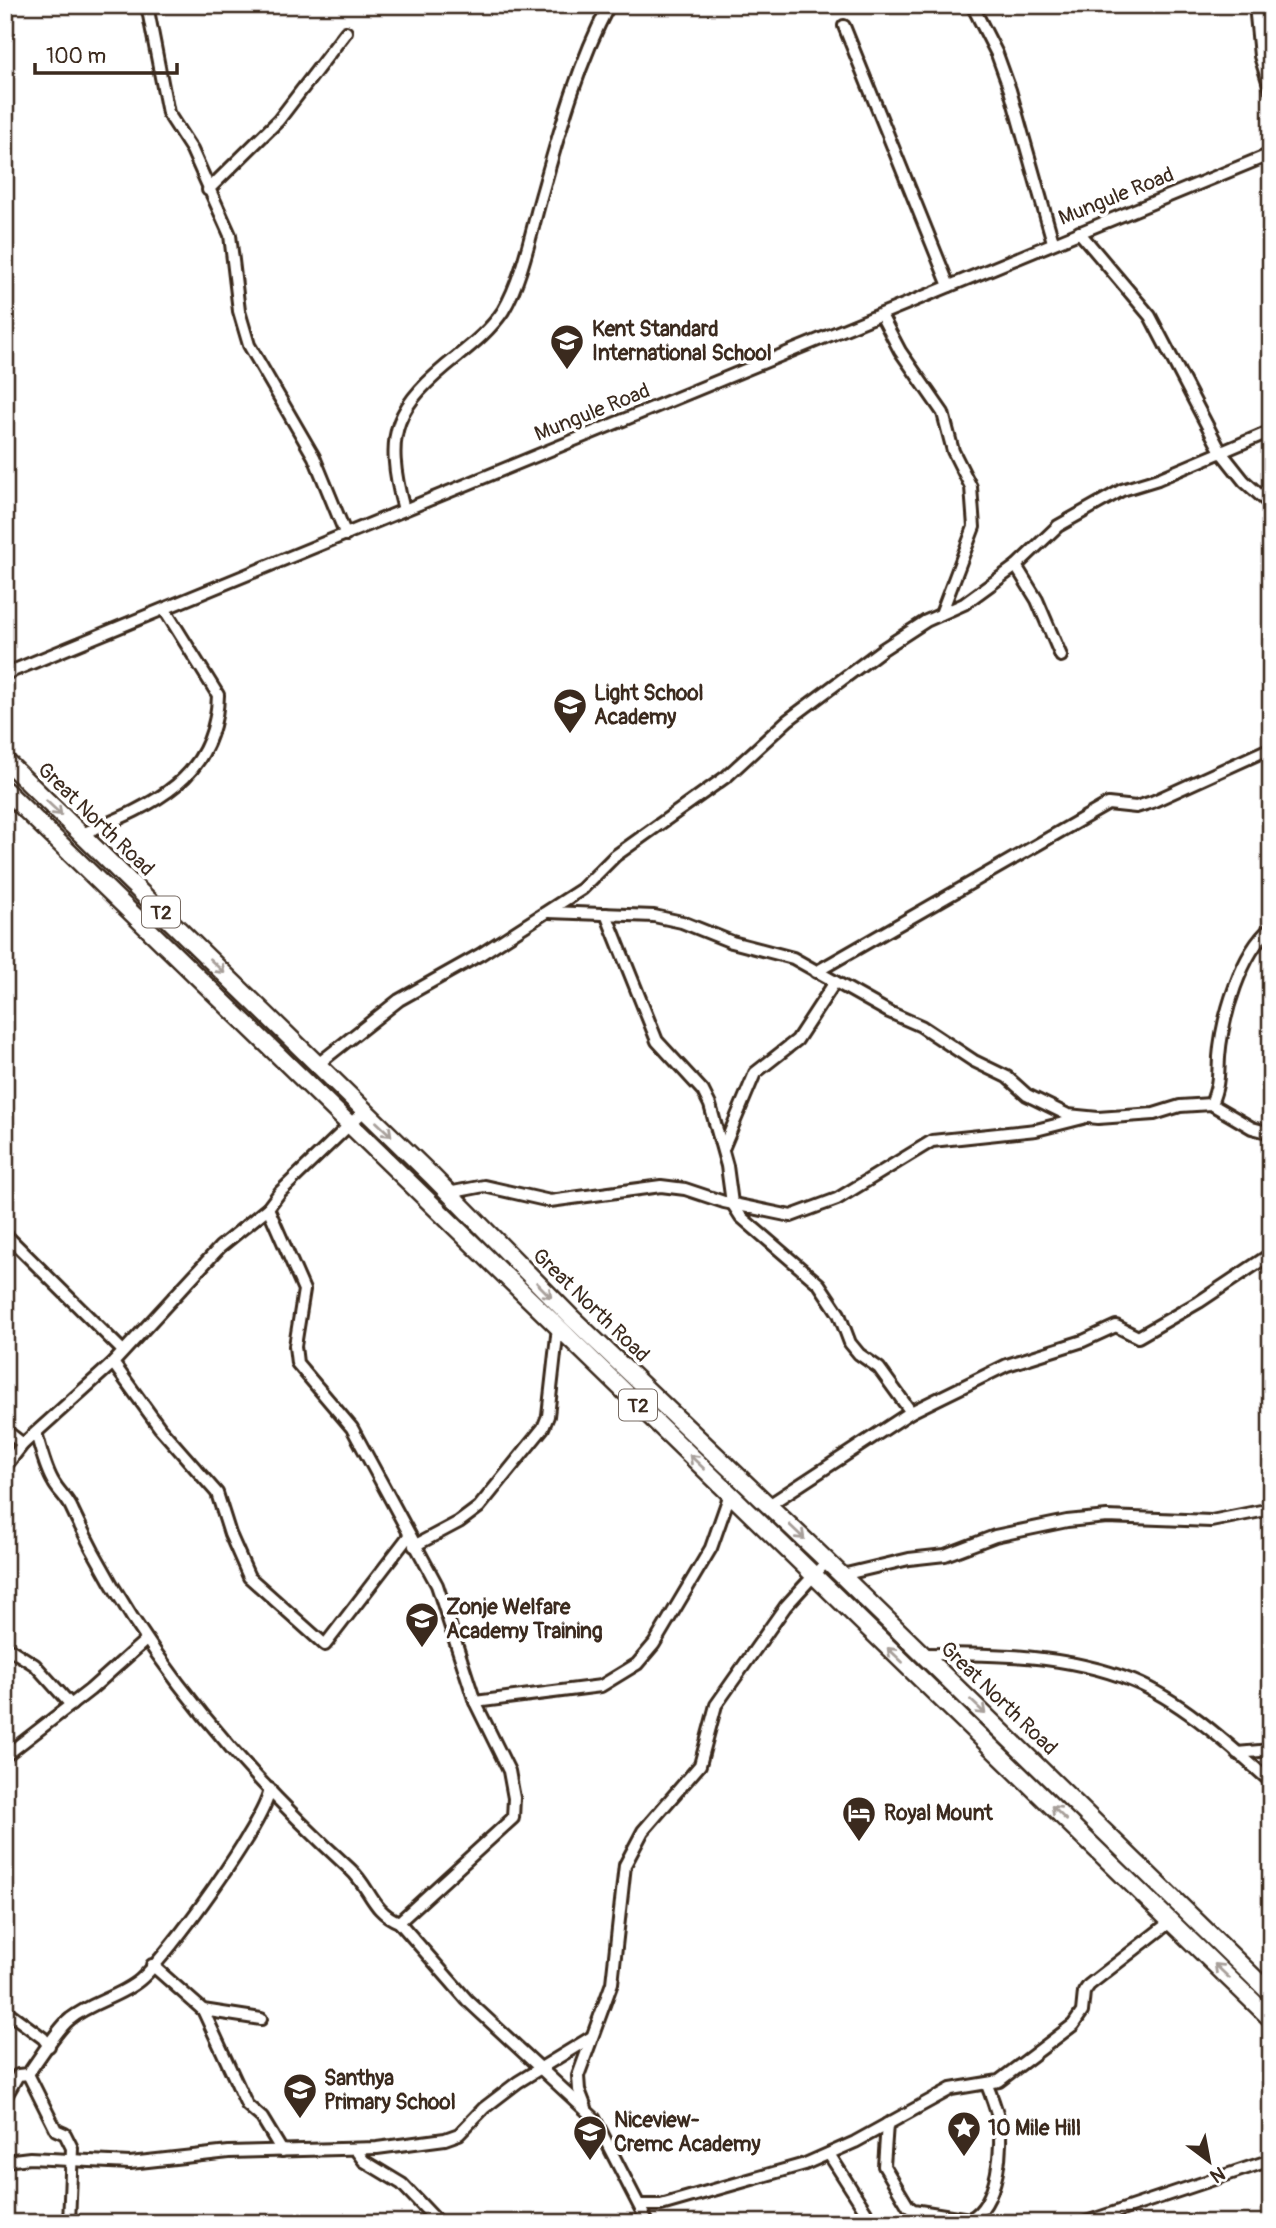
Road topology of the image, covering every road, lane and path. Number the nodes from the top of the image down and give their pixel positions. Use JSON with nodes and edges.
{"nodes":[{"id":1,"x":147,"y":5,"type":"edge"},
{"id":2,"x":595,"y":5,"type":"edge"},
{"id":3,"x":609,"y":5,"type":"edge"},
{"id":4,"x":972,"y":5,"type":"edge"},
{"id":5,"x":1255,"y":5,"type":"edge"},
{"id":6,"x":603,"y":16,"type":"junction"},
{"id":7,"x":844,"y":26,"type":"dead end"},
{"id":8,"x":346,"y":32,"type":"dead end"},
{"id":9,"x":1271,"y":90,"type":"edge"},
{"id":10,"x":1271,"y":154,"type":"edge"},
{"id":11,"x":208,"y":190,"type":"junction"},
{"id":12,"x":1079,"y":232,"type":"junction"},
{"id":13,"x":1054,"y":242,"type":"junction"},
{"id":14,"x":949,"y":286,"type":"junction"},
{"id":15,"x":881,"y":315,"type":"junction"},
{"id":16,"x":1271,"y":431,"type":"edge"},
{"id":17,"x":1221,"y":452,"type":"junction"},
{"id":18,"x":1271,"y":505,"type":"edge"},
{"id":19,"x":404,"y":510,"type":"junction"},
{"id":20,"x":346,"y":535,"type":"junction"},
{"id":21,"x":1016,"y":566,"type":"junction"},
{"id":22,"x":165,"y":610,"type":"junction"},
{"id":23,"x":941,"y":614,"type":"junction"},
{"id":24,"x":1061,"y":656,"type":"dead end"},
{"id":25,"x":5,"y":674,"type":"edge"},
{"id":26,"x":1271,"y":748,"type":"edge"},
{"id":27,"x":5,"y":760,"type":"edge"},
{"id":28,"x":5,"y":790,"type":"edge"},
{"id":29,"x":82,"y":834,"type":"junction"},
{"id":30,"x":549,"y":912,"type":"junction"},
{"id":31,"x":606,"y":914,"type":"junction"},
{"id":32,"x":1271,"y":928,"type":"edge"},
{"id":33,"x":816,"y":972,"type":"junction"},
{"id":34,"x":835,"y":982,"type":"junction"},
{"id":35,"x":317,"y":1064,"type":"junction"},
{"id":36,"x":1211,"y":1104,"type":"junction"},
{"id":37,"x":365,"y":1110,"type":"junction"},
{"id":38,"x":1083,"y":1118,"type":"junction"},
{"id":39,"x":349,"y":1125,"type":"junction"},
{"id":40,"x":1271,"y":1133,"type":"edge"},
{"id":41,"x":723,"y":1149,"type":"junction"},
{"id":42,"x":448,"y":1193,"type":"junction"},
{"id":43,"x":732,"y":1203,"type":"junction"},
{"id":44,"x":268,"y":1208,"type":"junction"},
{"id":45,"x":5,"y":1234,"type":"edge"},
{"id":46,"x":1271,"y":1254,"type":"edge"},
{"id":47,"x":558,"y":1327,"type":"junction"},
{"id":48,"x":123,"y":1351,"type":"junction"},
{"id":49,"x":113,"y":1363,"type":"junction"},
{"id":50,"x":911,"y":1412,"type":"junction"},
{"id":51,"x":5,"y":1430,"type":"edge"},
{"id":52,"x":36,"y":1433,"type":"junction"},
{"id":53,"x":23,"y":1444,"type":"junction"},
{"id":54,"x":5,"y":1467,"type":"edge"},
{"id":55,"x":730,"y":1494,"type":"junction"},
{"id":56,"x":769,"y":1505,"type":"junction"},
{"id":57,"x":1271,"y":1509,"type":"edge"},
{"id":58,"x":411,"y":1541,"type":"junction"},
{"id":59,"x":827,"y":1561,"type":"junction"},
{"id":60,"x":813,"y":1575,"type":"junction"},
{"id":61,"x":842,"y":1575,"type":"junction"},
{"id":62,"x":146,"y":1640,"type":"junction"},
{"id":63,"x":5,"y":1646,"type":"edge"},
{"id":64,"x":922,"y":1654,"type":"junction"},
{"id":65,"x":475,"y":1702,"type":"junction"},
{"id":66,"x":71,"y":1705,"type":"junction"},
{"id":67,"x":1271,"y":1750,"type":"edge"},
{"id":68,"x":1237,"y":1753,"type":"junction"},
{"id":69,"x":5,"y":1756,"type":"edge"},
{"id":70,"x":1271,"y":1782,"type":"edge"},
{"id":71,"x":270,"y":1789,"type":"junction"},
{"id":72,"x":399,"y":1922,"type":"junction"},
{"id":73,"x":1170,"y":1922,"type":"junction"},
{"id":74,"x":152,"y":1965,"type":"junction"},
{"id":75,"x":1271,"y":1994,"type":"edge"},
{"id":76,"x":5,"y":2010,"type":"edge"},
{"id":77,"x":203,"y":2010,"type":"junction"},
{"id":78,"x":261,"y":2019,"type":"dead end"},
{"id":79,"x":1271,"y":2019,"type":"edge"},
{"id":80,"x":591,"y":2037,"type":"junction"},
{"id":81,"x":49,"y":2046,"type":"junction"},
{"id":82,"x":541,"y":2071,"type":"junction"},
{"id":83,"x":27,"y":2074,"type":"junction"},
{"id":84,"x":987,"y":2085,"type":"junction"},
{"id":85,"x":5,"y":2098,"type":"edge"},
{"id":86,"x":587,"y":2110,"type":"junction"},
{"id":87,"x":887,"y":2124,"type":"junction"},
{"id":88,"x":355,"y":2149,"type":"junction"},
{"id":89,"x":282,"y":2151,"type":"junction"},
{"id":90,"x":829,"y":2154,"type":"junction"},
{"id":91,"x":71,"y":2159,"type":"junction"},
{"id":92,"x":1271,"y":2160,"type":"edge"},
{"id":93,"x":5,"y":2161,"type":"edge"},
{"id":94,"x":641,"y":2205,"type":"junction"},
{"id":95,"x":69,"y":2223,"type":"edge"},
{"id":96,"x":439,"y":2223,"type":"edge"},
{"id":97,"x":648,"y":2223,"type":"edge"},
{"id":98,"x":873,"y":2223,"type":"edge"},
{"id":99,"x":1083,"y":2223,"type":"edge"}],
"edges":[{"from":1,"to":11,"type":"street"},
{"from":2,"to":6,"type":"street"},
{"from":3,"to":6,"type":"street"},
{"from":4,"to":13,"type":"street"},
{"from":5,"to":9,"type":"street"},
{"from":6,"to":19,"type":"street"},
{"from":7,"to":14,"type":"street"},
{"from":8,"to":11,"type":"street"},
{"from":10,"to":12,"type":"street","name":"Mungule Road"},
{"from":11,"to":20,"type":"street"},
{"from":12,"to":13,"type":"street","name":"Mungule Road"},
{"from":12,"to":17,"type":"street"},
{"from":13,"to":14,"type":"street","name":"Mungule Road"},
{"from":14,"to":15,"type":"street","name":"Mungule Road"},
{"from":15,"to":19,"type":"street","name":"Mungule Road"},
{"from":15,"to":23,"type":"street"},
{"from":16,"to":17,"type":"street"},
{"from":17,"to":18,"type":"street"},
{"from":17,"to":21,"type":"street"},
{"from":19,"to":20,"type":"street","name":"Mungule Road"},
{"from":20,"to":22,"type":"street","name":"Mungule Road"},
{"from":21,"to":23,"type":"street"},
{"from":21,"to":24,"type":"street"},
{"from":22,"to":25,"type":"street","name":"Mungule Road"},
{"from":22,"to":29,"type":"street"},
{"from":23,"to":30,"type":"street"},
{"from":26,"to":33,"type":"street"},
{"from":27,"to":29,"type":"highway","name":"Great North Road","number":"T2","one_way":true},
{"from":28,"to":39,"type":"highway","name":"Great North Road","number":"T2"},
{"from":29,"to":35,"type":"highway","name":"Great North Road","number":"T2","one_way":true},
{"from":30,"to":31,"type":"street"},
{"from":30,"to":35,"type":"street"},
{"from":31,"to":33,"type":"street"},
{"from":31,"to":41,"type":"street"},
{"from":32,"to":36,"type":"street"},
{"from":33,"to":34,"type":"street"},
{"from":34,"to":38,"type":"street"},
{"from":34,"to":41,"type":"street"},
{"from":35,"to":37,"type":"highway","name":"Great North Road","number":"T2"},
{"from":36,"to":38,"type":"street"},
{"from":36,"to":40,"type":"street"},
{"from":37,"to":39,"type":"street"},
{"from":37,"to":42,"type":"highway","name":"Great North Road","number":"T2","one_way":true},
{"from":38,"to":43,"type":"street"},
{"from":39,"to":44,"type":"street"},
{"from":39,"to":47,"type":"highway","name":"Great North Road","number":"T2"},
{"from":41,"to":43,"type":"street"},
{"from":42,"to":43,"type":"street"},
{"from":42,"to":56,"type":"highway","name":"Great North Road","number":"T2","one_way":true},
{"from":43,"to":50,"type":"street"},
{"from":44,"to":48,"type":"street"},
{"from":44,"to":58,"type":"street"},
{"from":45,"to":48,"type":"street"},
{"from":46,"to":50,"type":"street"},
{"from":55,"to":47,"type":"highway","name":"Great North Road","number":"T2","one_way":true},
{"from":47,"to":58,"type":"street"},
{"from":48,"to":49,"type":"street"},
{"from":49,"to":52,"type":"street"},
{"from":49,"to":58,"type":"street"},
{"from":50,"to":56,"type":"street"},
{"from":51,"to":53,"type":"street"},
{"from":52,"to":53,"type":"street"},
{"from":52,"to":62,"type":"street"},
{"from":53,"to":54,"type":"street"},
{"from":55,"to":60,"type":"highway","name":"Great North Road","number":"T2"},
{"from":55,"to":65,"type":"street"},
{"from":56,"to":59,"type":"highway","name":"Great North Road","number":"T2","one_way":true},
{"from":57,"to":61,"type":"street"},
{"from":58,"to":65,"type":"street"},
{"from":59,"to":60,"type":"street"},
{"from":59,"to":61,"type":"highway","name":"Great North Road","number":"T2"},
{"from":73,"to":60,"type":"highway","name":"Great North Road","number":"T2","one_way":true},
{"from":60,"to":80,"type":"street"},
{"from":61,"to":64,"type":"highway","name":"Great North Road","number":"T2"},
{"from":62,"to":66,"type":"street"},
{"from":62,"to":71,"type":"street"},
{"from":63,"to":66,"type":"street"},
{"from":64,"to":68,"type":"street"},
{"from":64,"to":75,"type":"highway","name":"Great North Road","number":"T2","one_way":true},
{"from":65,"to":72,"type":"street"},
{"from":66,"to":69,"type":"street"},
{"from":67,"to":68,"type":"street"},
{"from":68,"to":70,"type":"street"},
{"from":71,"to":72,"type":"street"},
{"from":71,"to":74,"type":"street"},
{"from":72,"to":82,"type":"street"},
{"from":79,"to":73,"type":"highway","name":"Great North Road","number":"T2","one_way":true},
{"from":73,"to":84,"type":"street"},
{"from":74,"to":77,"type":"street"},
{"from":74,"to":81,"type":"street"},
{"from":76,"to":81,"type":"street"},
{"from":77,"to":78,"type":"street"},
{"from":77,"to":89,"type":"street"},
{"from":80,"to":82,"type":"street"},
{"from":80,"to":86,"type":"street"},
{"from":81,"to":83,"type":"street"},
{"from":82,"to":86,"type":"street"},
{"from":82,"to":88,"type":"street"},
{"from":83,"to":85,"type":"street"},
{"from":83,"to":91,"type":"street"},
{"from":84,"to":87,"type":"street"},
{"from":84,"to":87,"type":"street"},
{"from":86,"to":94,"type":"street"},
{"from":87,"to":90,"type":"street"},
{"from":88,"to":89,"type":"street"},
{"from":88,"to":96,"type":"street"},
{"from":89,"to":91,"type":"street"},
{"from":90,"to":94,"type":"street"},
{"from":90,"to":98,"type":"street"},
{"from":91,"to":93,"type":"street"},
{"from":91,"to":95,"type":"street"},
{"from":92,"to":99,"type":"street"},
{"from":94,"to":97,"type":"street"}]}
